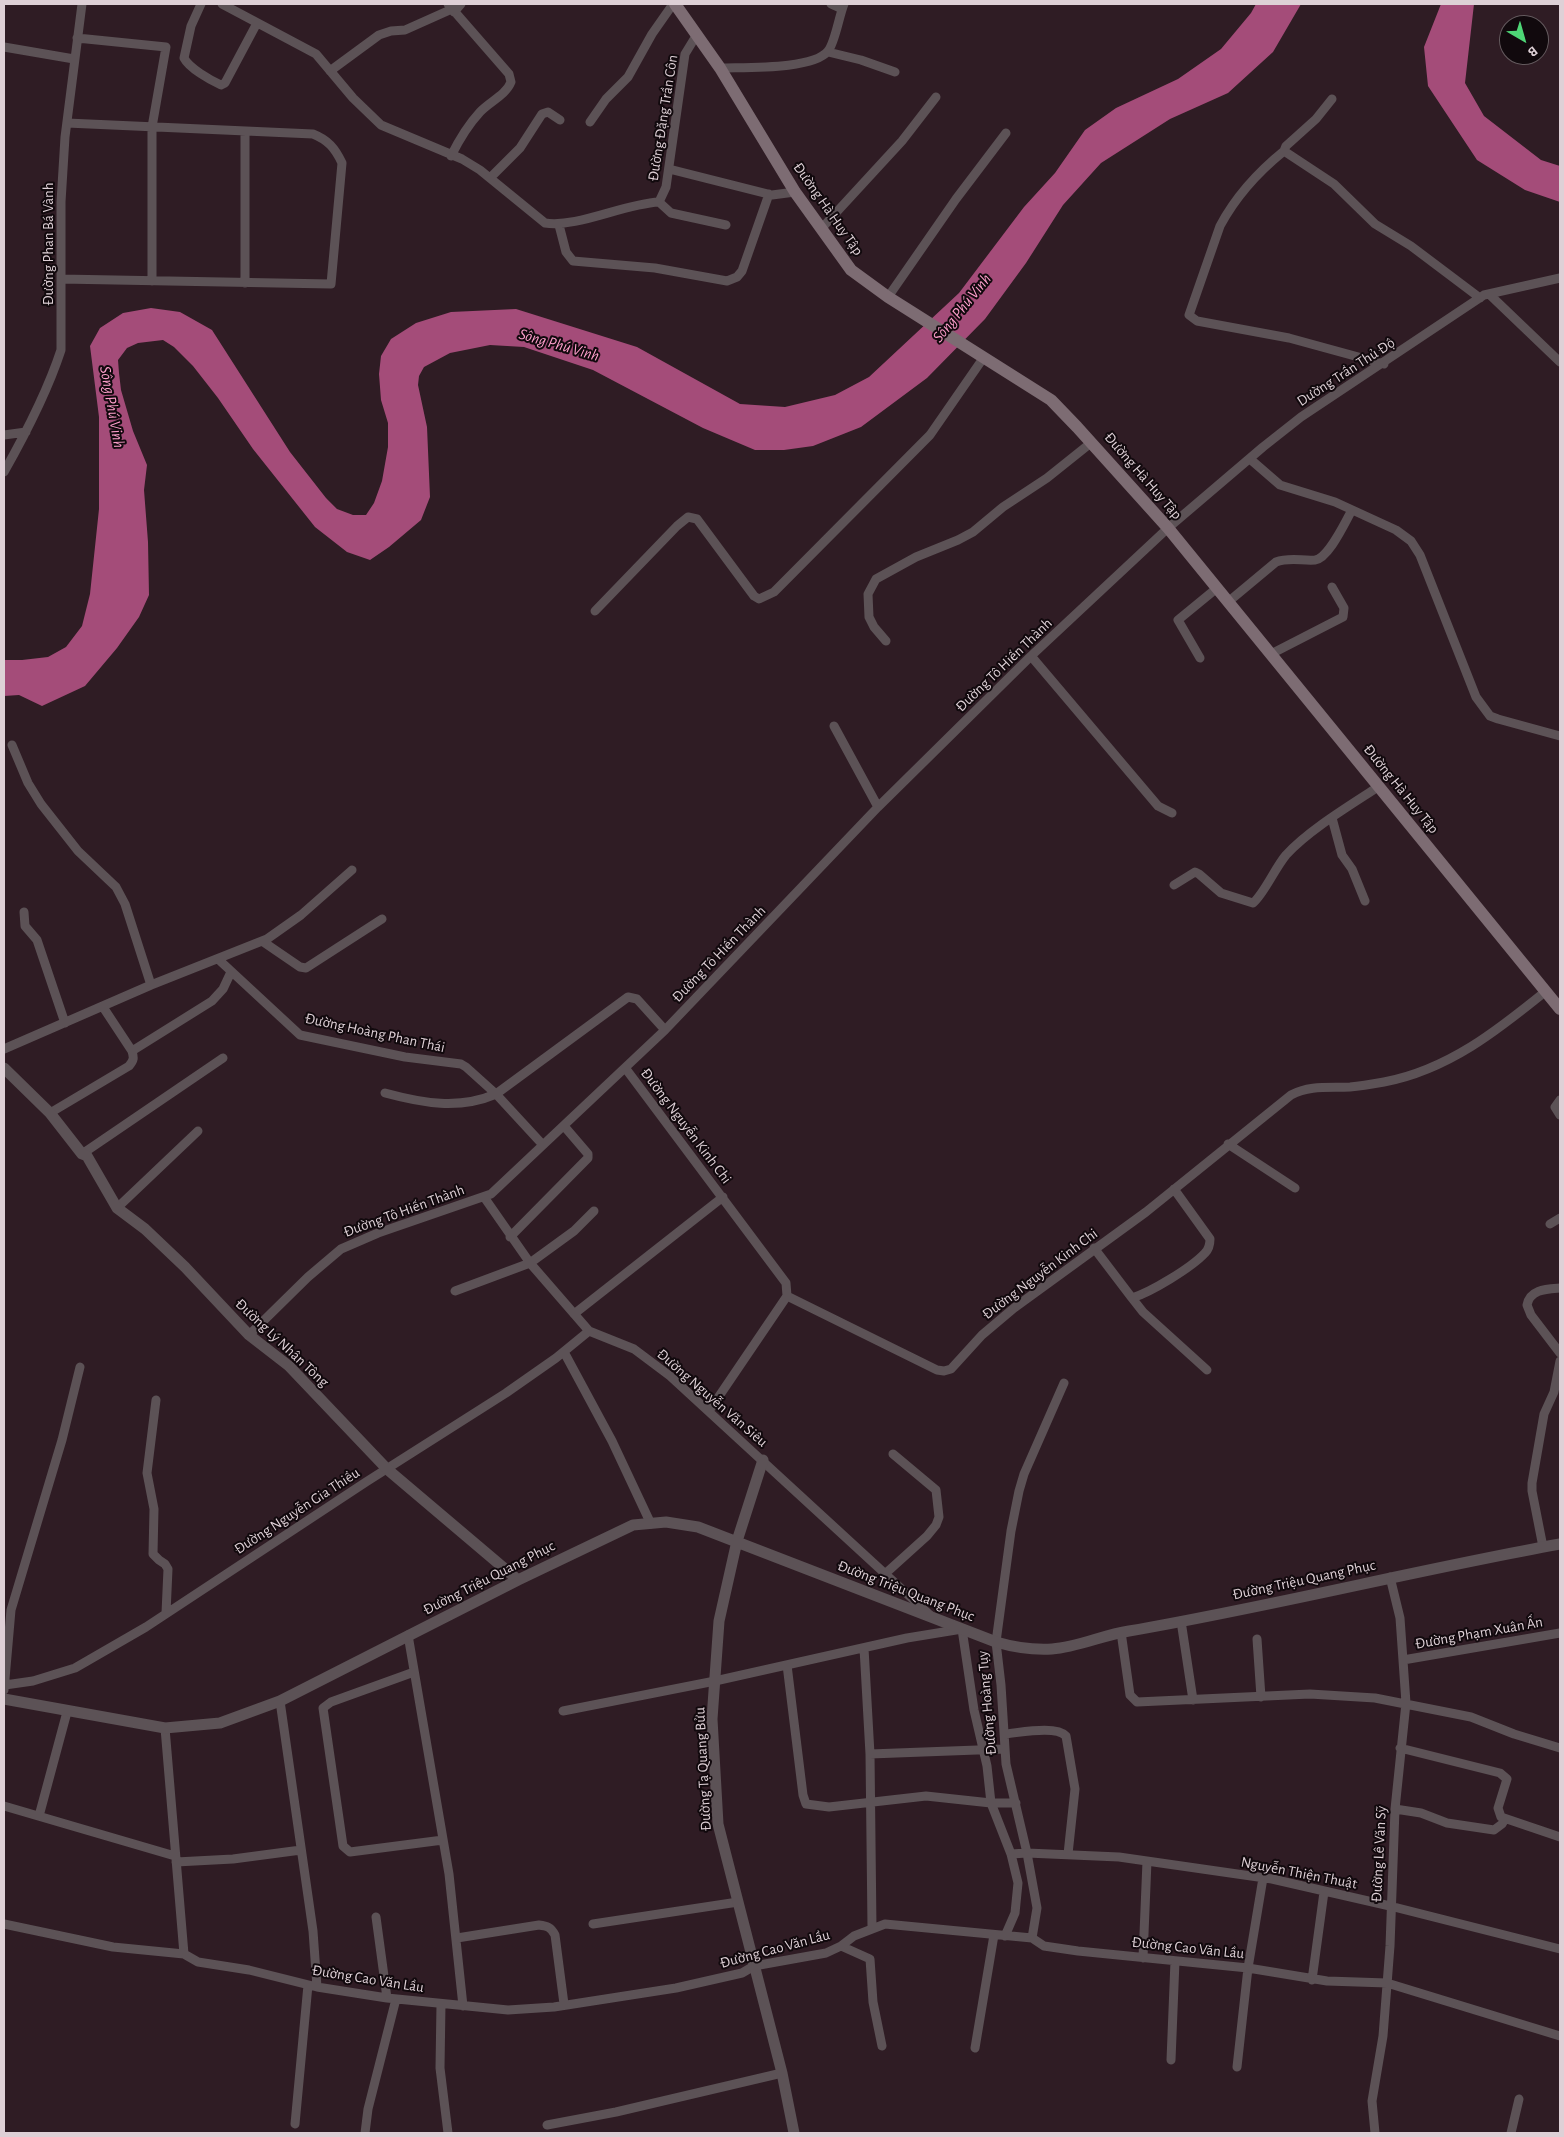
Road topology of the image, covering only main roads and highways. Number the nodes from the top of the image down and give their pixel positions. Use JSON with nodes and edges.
{"nodes":[{"id":1,"x":674,"y":4,"type":"edge"},
{"id":2,"x":1560,"y":1009,"type":"edge"}],
"edges":[{"from":1,"to":2,"type":"main road","name":"Đường Hà Huy Tập"}]}
